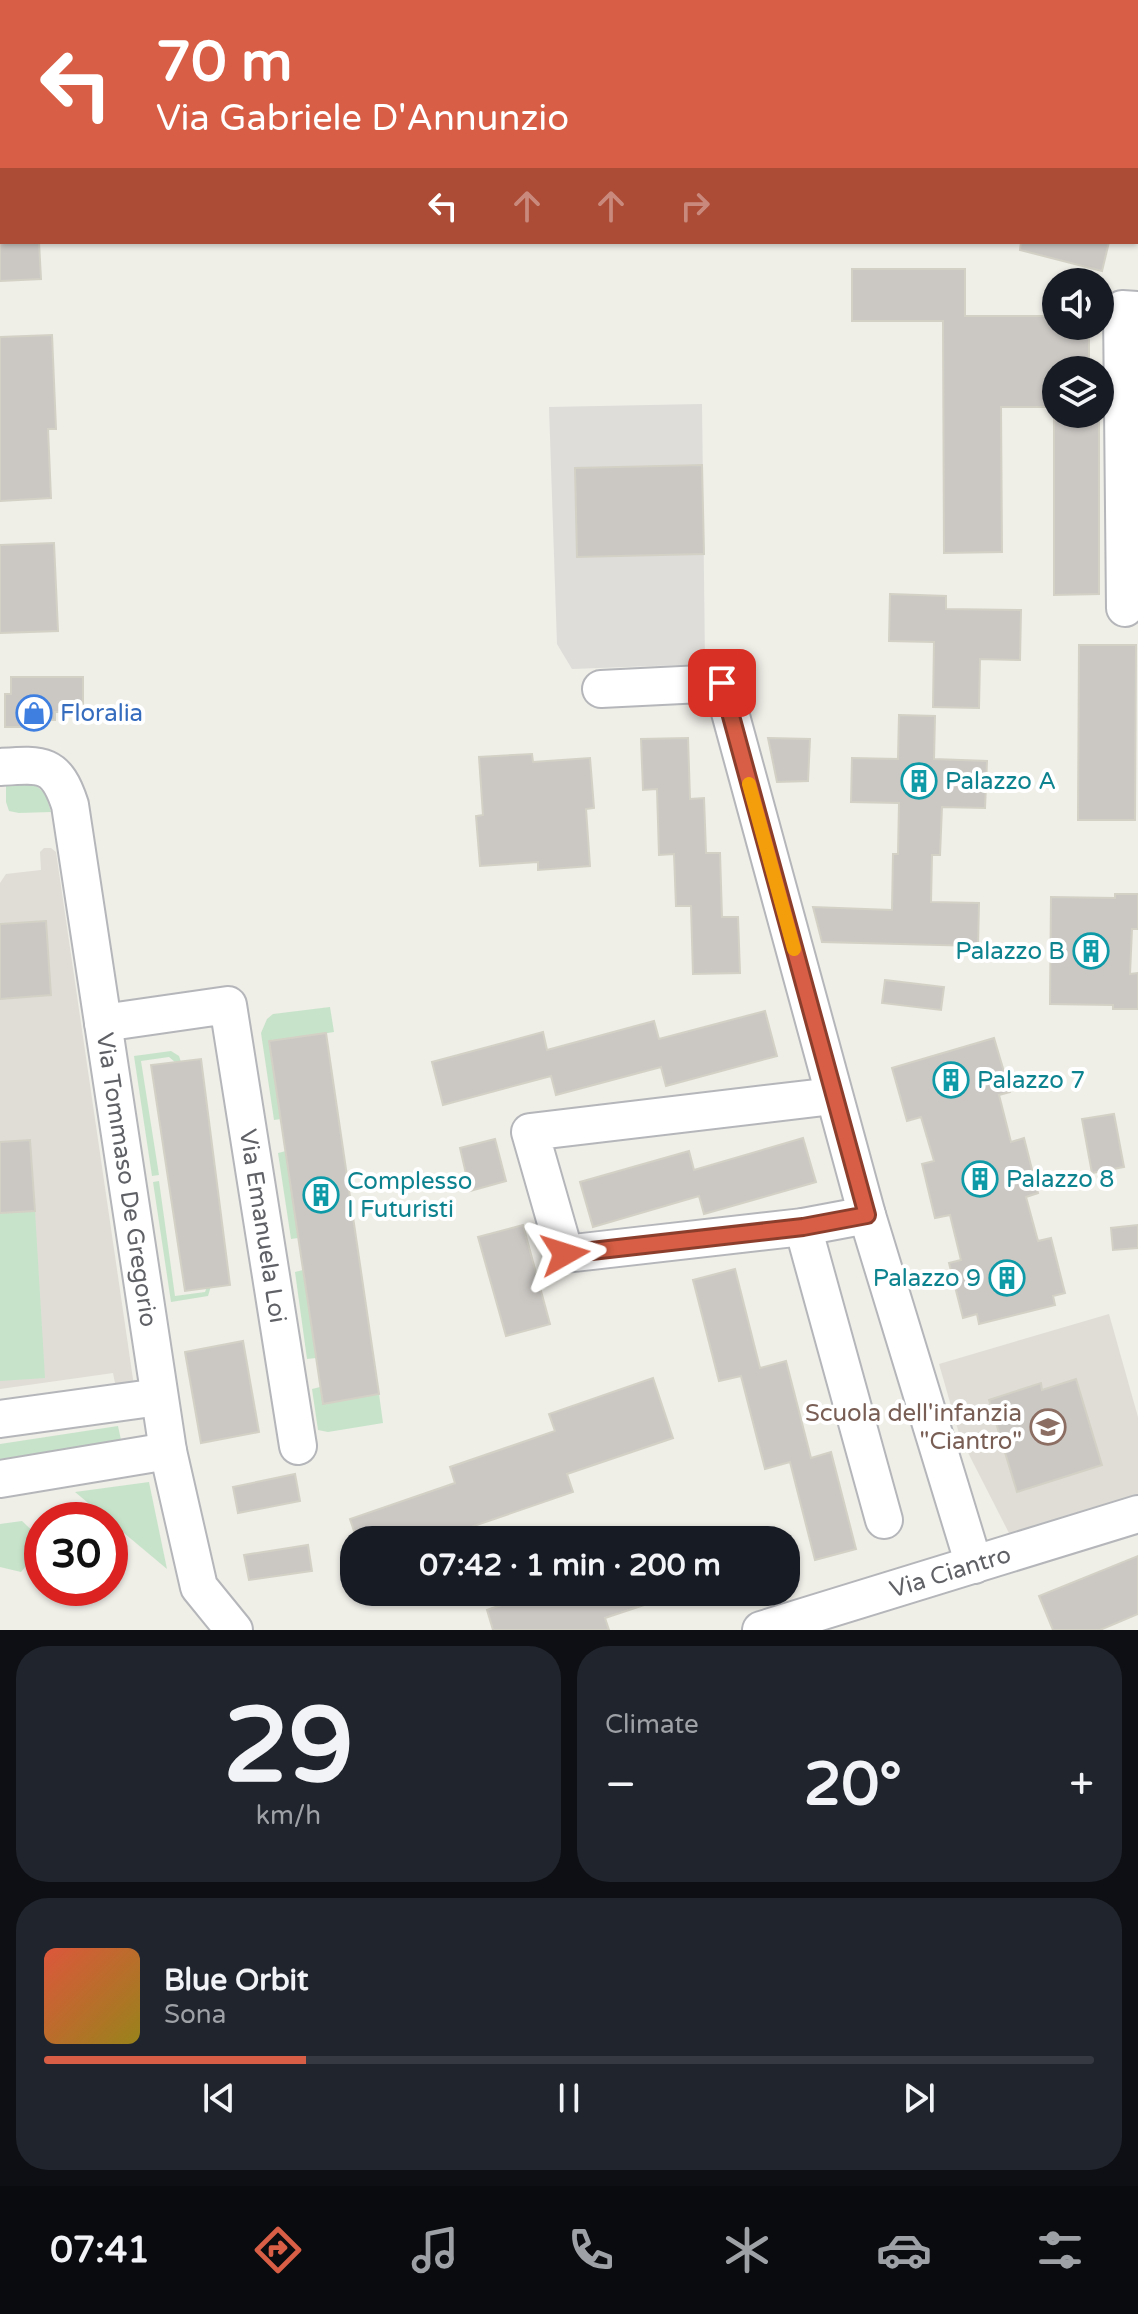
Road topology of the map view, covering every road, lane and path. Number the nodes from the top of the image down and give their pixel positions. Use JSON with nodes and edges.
{"nodes":[{"id":1,"x":1138,"y":310,"type":"edge"},
{"id":2,"x":1125,"y":608,"type":"dead end"},
{"id":3,"x":601,"y":689,"type":"dead end"},
{"id":4,"x":0,"y":767,"type":"edge"},
{"id":5,"x":103,"y":1023,"type":"junction"},
{"id":6,"x":833,"y":1096,"type":"junction"},
{"id":7,"x":867,"y":1215,"type":"junction"},
{"id":8,"x":803,"y":1227,"type":"junction"},
{"id":9,"x":159,"y":1397,"type":"junction"},
{"id":10,"x":0,"y":1419,"type":"edge"},
{"id":11,"x":298,"y":1446,"type":"dead end"},
{"id":12,"x":168,"y":1451,"type":"junction"},
{"id":13,"x":0,"y":1479,"type":"edge"},
{"id":14,"x":1138,"y":1514,"type":"edge"},
{"id":15,"x":884,"y":1520,"type":"dead end"},
{"id":16,"x":974,"y":1565,"type":"junction"},
{"id":17,"x":234,"y":1630,"type":"edge"},
{"id":18,"x":761,"y":1630,"type":"edge"}],
"edges":[{"from":1,"to":2,"type":"street"},
{"from":3,"to":6,"type":"street"},
{"from":4,"to":5,"type":"street","name":"Via Tommaso De Gregorio"},
{"from":5,"to":9,"type":"street","name":"Via Tommaso De Gregorio"},
{"from":5,"to":11,"type":"street","name":"Via Emanuela Loi"},
{"from":6,"to":7,"type":"street"},
{"from":6,"to":8,"type":"street"},
{"from":7,"to":8,"type":"street"},
{"from":7,"to":16,"type":"street"},
{"from":8,"to":15,"type":"street"},
{"from":9,"to":10,"type":"street"},
{"from":9,"to":12,"type":"street","name":"Via Tommaso De Gregorio"},
{"from":12,"to":13,"type":"street"},
{"from":12,"to":17,"type":"street","name":"Via Tommaso De Gregorio"},
{"from":14,"to":16,"type":"street","name":"Via Ciantro"},
{"from":16,"to":18,"type":"street","name":"Via Ciantro"}]}
